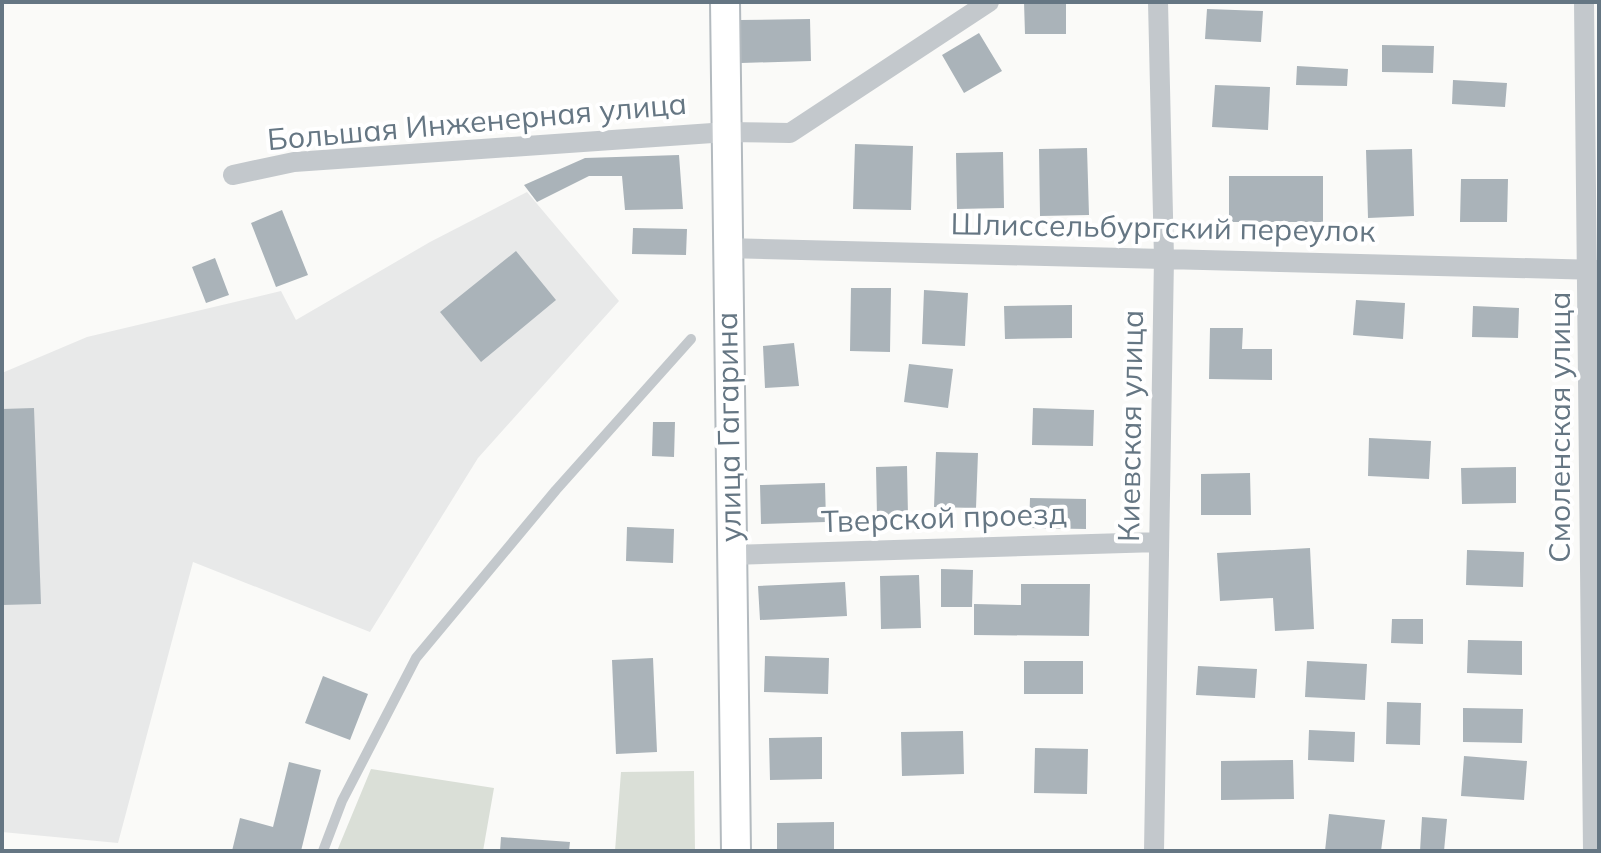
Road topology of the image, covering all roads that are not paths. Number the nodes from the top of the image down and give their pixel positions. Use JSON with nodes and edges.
{"nodes":[{"id":1,"x":725,"y":2,"type":"edge"},
{"id":2,"x":989,"y":2,"type":"edge"},
{"id":3,"x":1158,"y":2,"type":"edge"},
{"id":4,"x":1584,"y":2,"type":"edge"},
{"id":5,"x":727,"y":132,"type":"junction"},
{"id":6,"x":233,"y":175,"type":"dead end"},
{"id":7,"x":725,"y":248,"type":"junction"},
{"id":8,"x":1164,"y":258,"type":"junction"},
{"id":9,"x":1594,"y":270,"type":"edge"},
{"id":10,"x":691,"y":339,"type":"dead end"},
{"id":11,"x":1159,"y":542,"type":"junction"},
{"id":12,"x":731,"y":555,"type":"junction"},
{"id":13,"x":323,"y":851,"type":"edge"},
{"id":14,"x":736,"y":851,"type":"edge"},
{"id":15,"x":1154,"y":851,"type":"edge"},
{"id":16,"x":1593,"y":851,"type":"edge"}],
"edges":[{"from":1,"to":5,"type":"street","name":"улица Гагарина"},
{"from":2,"to":5,"type":"street","name":"Большая Инженерная улица"},
{"from":3,"to":8,"type":"street","name":"Киевская улица"},
{"from":4,"to":9,"type":"street","name":"Смоленская улица"},
{"from":5,"to":6,"type":"street","name":"Большая Инженерная улица"},
{"from":5,"to":7,"type":"street","name":"улица Гагарина"},
{"from":7,"to":8,"type":"street","name":"Шлиссельбургский переулок"},
{"from":7,"to":12,"type":"street","name":"улица Гагарина"},
{"from":8,"to":9,"type":"street","name":"Шлиссельбургский переулок"},
{"from":8,"to":11,"type":"street","name":"Киевская улица"},
{"from":9,"to":16,"type":"street","name":"Смоленская улица"},
{"from":10,"to":13,"type":"lane"},
{"from":11,"to":12,"type":"street","name":"Тверской проезд"},
{"from":11,"to":15,"type":"street","name":"Киевская улица"},
{"from":12,"to":14,"type":"street","name":"улица Гагарина"}]}
